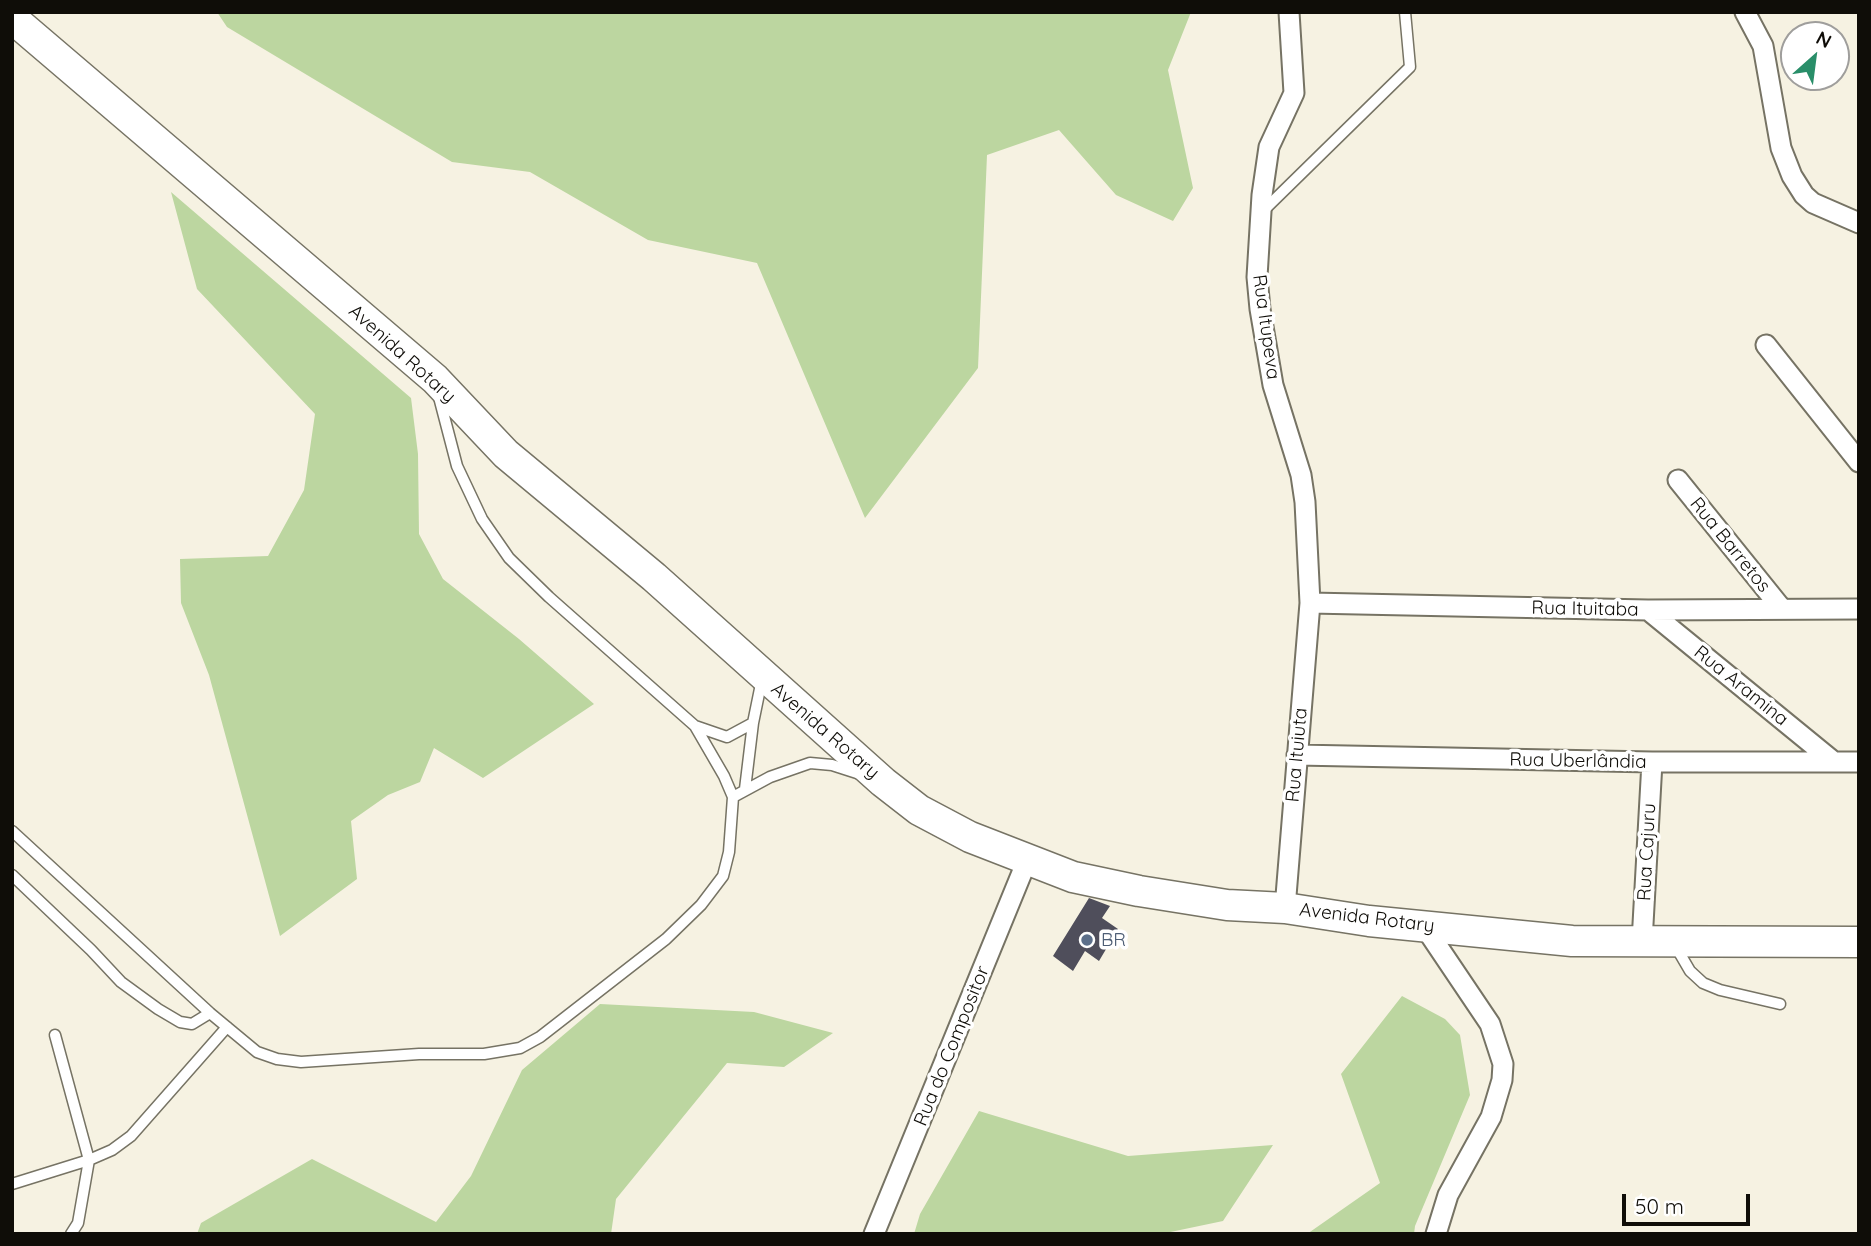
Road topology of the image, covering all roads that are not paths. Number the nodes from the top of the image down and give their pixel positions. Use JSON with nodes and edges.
{"nodes":[{"id":1,"x":1289,"y":12,"type":"edge"},
{"id":2,"x":1405,"y":12,"type":"edge"},
{"id":3,"x":1745,"y":12,"type":"edge"},
{"id":4,"x":12,"y":18,"type":"edge"},
{"id":5,"x":1261,"y":213,"type":"junction"},
{"id":6,"x":1859,"y":223,"type":"edge"},
{"id":7,"x":1766,"y":345,"type":"dead end"},
{"id":8,"x":435,"y":379,"type":"junction"},
{"id":9,"x":1859,"y":462,"type":"edge"},
{"id":10,"x":1678,"y":480,"type":"dead end"},
{"id":11,"x":1310,"y":603,"type":"junction"},
{"id":12,"x":1859,"y":609,"type":"edge"},
{"id":13,"x":1648,"y":610,"type":"junction"},
{"id":14,"x":1782,"y":610,"type":"junction"},
{"id":15,"x":763,"y":677,"type":"junction"},
{"id":16,"x":754,"y":723,"type":"junction"},
{"id":17,"x":695,"y":726,"type":"junction"},
{"id":18,"x":1297,"y":755,"type":"junction"},
{"id":19,"x":1652,"y":762,"type":"junction"},
{"id":20,"x":1834,"y":762,"type":"junction"},
{"id":21,"x":1859,"y":762,"type":"edge"},
{"id":22,"x":883,"y":782,"type":"junction"},
{"id":23,"x":746,"y":789,"type":"junction"},
{"id":24,"x":733,"y":797,"type":"junction"},
{"id":25,"x":12,"y":831,"type":"edge"},
{"id":26,"x":1028,"y":858,"type":"junction"},
{"id":27,"x":12,"y":875,"type":"edge"},
{"id":28,"x":1285,"y":908,"type":"junction"},
{"id":29,"x":1424,"y":926,"type":"junction"},
{"id":30,"x":1642,"y":942,"type":"junction"},
{"id":31,"x":1859,"y":942,"type":"edge"},
{"id":32,"x":1674,"y":943,"type":"junction"},
{"id":33,"x":1780,"y":1004,"type":"dead end"},
{"id":34,"x":210,"y":1013,"type":"junction"},
{"id":35,"x":227,"y":1027,"type":"junction"},
{"id":36,"x":55,"y":1035,"type":"dead end"},
{"id":37,"x":89,"y":1160,"type":"junction"},
{"id":38,"x":13,"y":1182,"type":"edge"},
{"id":39,"x":71,"y":1234,"type":"edge"},
{"id":40,"x":874,"y":1234,"type":"edge"},
{"id":41,"x":1436,"y":1234,"type":"edge"}],
"edges":[{"from":1,"to":5,"type":"street","name":"Rua Itupeva"},
{"from":2,"to":5,"type":"lane"},
{"from":3,"to":6,"type":"street"},
{"from":4,"to":8,"type":"main road","name":"Avenida Rotary"},
{"from":5,"to":11,"type":"street","name":"Rua Itupeva"},
{"from":7,"to":9,"type":"street"},
{"from":8,"to":15,"type":"main road","name":"Avenida Rotary"},
{"from":8,"to":17,"type":"lane"},
{"from":10,"to":14,"type":"street","name":"Rua Barretos"},
{"from":11,"to":13,"type":"street","name":"Rua Ituitaba"},
{"from":11,"to":18,"type":"street","name":"Rua Ituiuta"},
{"from":12,"to":14,"type":"street","name":"Rua Ituitaba"},
{"from":13,"to":14,"type":"street","name":"Rua Ituitaba"},
{"from":13,"to":20,"type":"street","name":"Rua Aramina"},
{"from":15,"to":16,"type":"lane"},
{"from":15,"to":22,"type":"main road","name":"Avenida Rotary"},
{"from":16,"to":17,"type":"lane"},
{"from":16,"to":23,"type":"lane"},
{"from":17,"to":24,"type":"lane"},
{"from":18,"to":19,"type":"street","name":"Rua Uberlândia"},
{"from":18,"to":28,"type":"street","name":"Rua Ituiuta"},
{"from":19,"to":20,"type":"street","name":"Rua Uberlândia"},
{"from":19,"to":30,"type":"street","name":"Rua Cajuru"},
{"from":20,"to":21,"type":"street","name":"Rua Uberlândia"},
{"from":22,"to":23,"type":"lane"},
{"from":22,"to":26,"type":"main road","name":"Avenida Rotary"},
{"from":23,"to":24,"type":"lane"},
{"from":24,"to":35,"type":"lane"},
{"from":25,"to":34,"type":"lane"},
{"from":26,"to":28,"type":"main road","name":"Avenida Rotary"},
{"from":26,"to":40,"type":"street","name":"Rua do Compositor"},
{"from":27,"to":34,"type":"lane"},
{"from":28,"to":29,"type":"main road","name":"Avenida Rotary"},
{"from":29,"to":30,"type":"main road","name":"Avenida Rotary"},
{"from":29,"to":41,"type":"street"},
{"from":30,"to":32,"type":"main road","name":"Avenida Rotary"},
{"from":31,"to":32,"type":"main road","name":"Avenida Rotary"},
{"from":32,"to":33,"type":"lane"},
{"from":34,"to":35,"type":"lane"},
{"from":35,"to":37,"type":"lane"},
{"from":36,"to":37,"type":"lane"},
{"from":37,"to":38,"type":"lane"},
{"from":37,"to":39,"type":"lane"}]}
